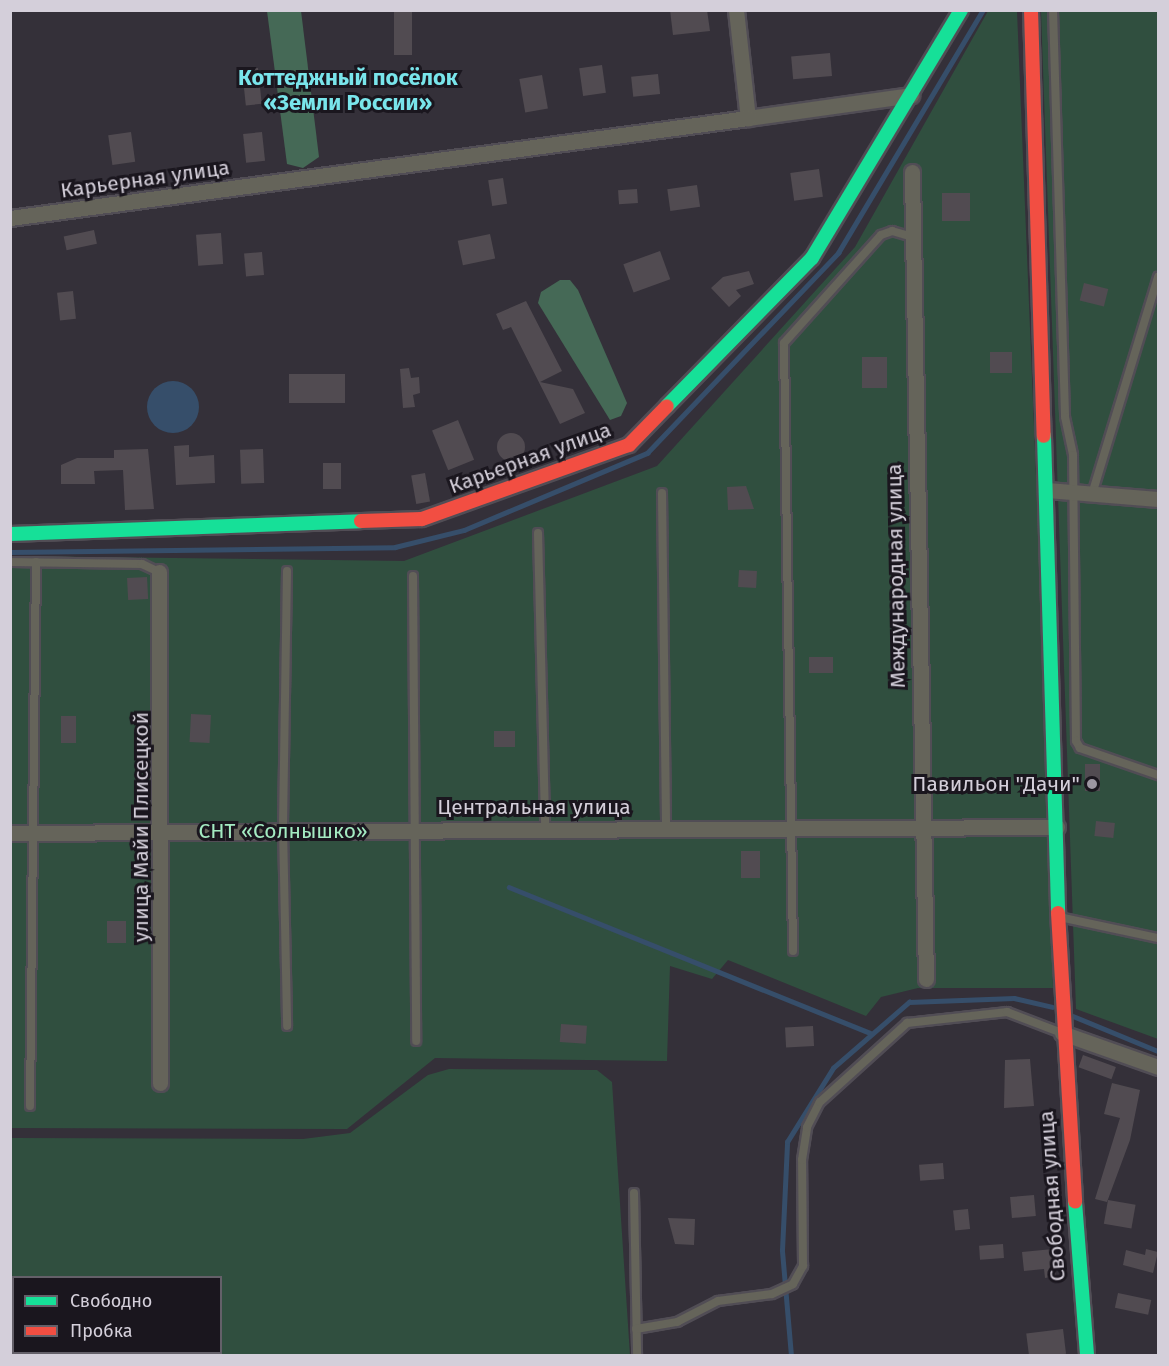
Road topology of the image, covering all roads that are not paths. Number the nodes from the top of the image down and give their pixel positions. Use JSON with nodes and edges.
{"nodes":[{"id":1,"x":736,"y":10,"type":"edge"},
{"id":2,"x":961,"y":10,"type":"edge"},
{"id":3,"x":1031,"y":10,"type":"edge"},
{"id":4,"x":1053,"y":10,"type":"edge"},
{"id":5,"x":911,"y":95,"type":"junction"},
{"id":6,"x":748,"y":118,"type":"junction"},
{"id":7,"x":912,"y":172,"type":"dead end"},
{"id":8,"x":10,"y":218,"type":"edge"},
{"id":9,"x":914,"y":238,"type":"junction"},
{"id":10,"x":1158,"y":277,"type":"edge"},
{"id":11,"x":1047,"y":490,"type":"junction"},
{"id":12,"x":1072,"y":490,"type":"junction"},
{"id":13,"x":1093,"y":491,"type":"junction"},
{"id":14,"x":662,"y":493,"type":"dead end"},
{"id":15,"x":1158,"y":499,"type":"edge"},
{"id":16,"x":538,"y":533,"type":"dead end"},
{"id":17,"x":10,"y":534,"type":"edge"},
{"id":18,"x":10,"y":562,"type":"edge"},
{"id":19,"x":36,"y":562,"type":"junction"},
{"id":20,"x":287,"y":571,"type":"dead end"},
{"id":21,"x":159,"y":572,"type":"joint"},
{"id":22,"x":413,"y":576,"type":"dead end"},
{"id":23,"x":1158,"y":775,"type":"edge"},
{"id":24,"x":794,"y":826,"type":"junction"},
{"id":25,"x":666,"y":827,"type":"junction"},
{"id":26,"x":1057,"y":827,"type":"junction"},
{"id":27,"x":283,"y":828,"type":"junction"},
{"id":28,"x":416,"y":828,"type":"junction"},
{"id":29,"x":920,"y":828,"type":"junction"},
{"id":30,"x":163,"y":829,"type":"junction"},
{"id":31,"x":545,"y":829,"type":"junction"},
{"id":32,"x":10,"y":832,"type":"edge"},
{"id":33,"x":37,"y":832,"type":"junction"},
{"id":34,"x":1058,"y":917,"type":"junction"},
{"id":35,"x":1158,"y":938,"type":"edge"},
{"id":36,"x":794,"y":951,"type":"dead end"},
{"id":37,"x":926,"y":980,"type":"dead end"},
{"id":38,"x":287,"y":1026,"type":"dead end"},
{"id":39,"x":1062,"y":1033,"type":"junction"},
{"id":40,"x":416,"y":1041,"type":"dead end"},
{"id":41,"x":1158,"y":1066,"type":"edge"},
{"id":42,"x":160,"y":1083,"type":"dead end"},
{"id":43,"x":30,"y":1106,"type":"dead end"},
{"id":44,"x":634,"y":1193,"type":"dead end"},
{"id":45,"x":636,"y":1329,"type":"junction"},
{"id":46,"x":637,"y":1356,"type":"edge"},
{"id":47,"x":1087,"y":1356,"type":"edge"}],
"edges":[{"from":1,"to":6,"type":"street"},
{"from":2,"to":5,"type":"street"},
{"from":3,"to":11,"type":"street","name":"Свободная улица"},
{"from":4,"to":12,"type":"lane"},
{"from":5,"to":6,"type":"street","name":"Карьерная улица"},
{"from":5,"to":17,"type":"street","name":"Карьерная улица"},
{"from":6,"to":8,"type":"street","name":"Карьерная улица"},
{"from":7,"to":9,"type":"street","name":"Международная улица"},
{"from":9,"to":24,"type":"lane"},
{"from":9,"to":29,"type":"street","name":"Международная улица"},
{"from":10,"to":13,"type":"lane"},
{"from":11,"to":12,"type":"street"},
{"from":11,"to":26,"type":"street","name":"Свободная улица"},
{"from":12,"to":13,"type":"street"},
{"from":12,"to":23,"type":"lane"},
{"from":13,"to":15,"type":"street"},
{"from":14,"to":25,"type":"lane"},
{"from":16,"to":31,"type":"lane"},
{"from":18,"to":19,"type":"lane"},
{"from":19,"to":21,"type":"lane"},
{"from":19,"to":33,"type":"lane"},
{"from":20,"to":27,"type":"lane"},
{"from":21,"to":30,"type":"street","name":"улица Майи Плисецкой"},
{"from":22,"to":28,"type":"lane"},
{"from":24,"to":25,"type":"street","name":"Центральная улица"},
{"from":24,"to":29,"type":"street","name":"Центральная улица"},
{"from":24,"to":36,"type":"lane"},
{"from":25,"to":31,"type":"street","name":"Центральная улица"},
{"from":26,"to":29,"type":"street","name":"Центральная улица"},
{"from":26,"to":34,"type":"street","name":"Свободная улица"},
{"from":27,"to":28,"type":"street","name":"Центральная улица"},
{"from":27,"to":30,"type":"street","name":"Центральная улица"},
{"from":27,"to":38,"type":"lane"},
{"from":28,"to":31,"type":"street","name":"Центральная улица"},
{"from":28,"to":40,"type":"lane"},
{"from":29,"to":37,"type":"street","name":"Международная улица"},
{"from":30,"to":33,"type":"street","name":"Центральная улица"},
{"from":30,"to":42,"type":"street","name":"улица Майи Плисецкой"},
{"from":32,"to":33,"type":"street","name":"Центральная улица"},
{"from":33,"to":43,"type":"lane"},
{"from":34,"to":35,"type":"lane"},
{"from":34,"to":39,"type":"street","name":"Свободная улица"},
{"from":39,"to":41,"type":"street"},
{"from":39,"to":45,"type":"lane"},
{"from":39,"to":47,"type":"street","name":"Свободная улица"},
{"from":44,"to":45,"type":"lane"},
{"from":45,"to":46,"type":"lane"}]}
